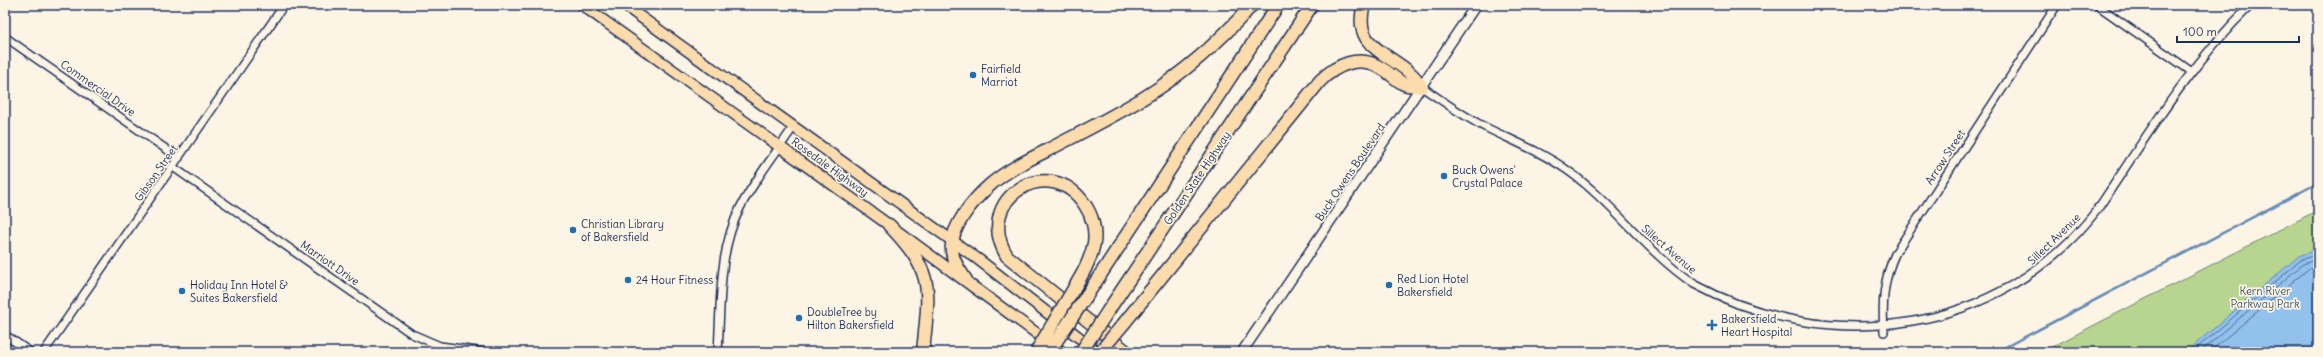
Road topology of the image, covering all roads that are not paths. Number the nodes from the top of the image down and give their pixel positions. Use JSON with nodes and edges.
{"nodes":[{"id":1,"x":284,"y":5,"type":"edge"},
{"id":2,"x":582,"y":5,"type":"edge"},
{"id":3,"x":624,"y":5,"type":"edge"},
{"id":4,"x":1252,"y":5,"type":"edge"},
{"id":5,"x":1278,"y":5,"type":"edge"},
{"id":6,"x":1312,"y":5,"type":"edge"},
{"id":7,"x":1364,"y":5,"type":"edge"},
{"id":8,"x":1476,"y":5,"type":"edge"},
{"id":9,"x":2057,"y":5,"type":"edge"},
{"id":10,"x":2097,"y":5,"type":"edge"},
{"id":11,"x":2251,"y":5,"type":"edge"},
{"id":12,"x":5,"y":37,"type":"edge"},
{"id":13,"x":2192,"y":72,"type":"junction"},
{"id":14,"x":1422,"y":87,"type":"junction"},
{"id":15,"x":794,"y":126,"type":"junction"},
{"id":16,"x":780,"y":146,"type":"junction"},
{"id":17,"x":179,"y":158,"type":"junction"},
{"id":18,"x":173,"y":167,"type":"junction"},
{"id":19,"x":890,"y":225,"type":"junction"},
{"id":20,"x":952,"y":240,"type":"junction"},
{"id":21,"x":966,"y":280,"type":"junction"},
{"id":22,"x":1884,"y":332,"type":"junction"},
{"id":23,"x":5,"y":335,"type":"edge"},
{"id":24,"x":30,"y":352,"type":"edge"},
{"id":25,"x":44,"y":352,"type":"edge"},
{"id":26,"x":485,"y":352,"type":"edge"},
{"id":27,"x":718,"y":352,"type":"edge"},
{"id":28,"x":923,"y":352,"type":"edge"},
{"id":29,"x":1036,"y":352,"type":"edge"},
{"id":30,"x":1049,"y":352,"type":"edge"},
{"id":31,"x":1062,"y":352,"type":"edge"},
{"id":32,"x":1081,"y":352,"type":"edge"},
{"id":33,"x":1099,"y":352,"type":"edge"},
{"id":34,"x":1127,"y":352,"type":"edge"},
{"id":35,"x":1242,"y":352,"type":"edge"}],
"edges":[{"from":1,"to":17,"type":"street","name":"Gibson Street"},
{"from":2,"to":16,"type":"main road","name":"Rosedale Highway"},
{"from":3,"to":15,"type":"main road","name":"Rosedale Highway"},
{"from":4,"to":20,"type":"highway"},
{"from":5,"to":30,"type":"highway","bridge":true},
{"from":6,"to":32,"type":"highway","name":"Golden State Highway","bridge":true},
{"from":7,"to":14,"type":"highway"},
{"from":8,"to":14,"type":"main road","name":"Buck Owens Boulevard"},
{"from":9,"to":22,"type":"street","name":"Arrow Street"},
{"from":10,"to":13,"type":"street"},
{"from":11,"to":13,"type":"street","name":"Sillect Avenue"},
{"from":12,"to":17,"type":"street","name":"Commercial Drive"},
{"from":13,"to":22,"type":"street","name":"Sillect Avenue"},
{"from":14,"to":22,"type":"street","name":"Sillect Avenue"},
{"from":14,"to":33,"type":"highway","bridge":true},
{"from":14,"to":35,"type":"main road","name":"Buck Owens Boulevard"},
{"from":15,"to":16,"type":"street"},
{"from":15,"to":20,"type":"main road","name":"Rosedale Highway"},
{"from":16,"to":19,"type":"main road","name":"Rosedale Highway"},
{"from":16,"to":27,"type":"street"},
{"from":17,"to":18,"type":"street","name":"Gibson Street"},
{"from":18,"to":25,"type":"street","name":"Gibson Street"},
{"from":18,"to":26,"type":"street","name":"Marriott Drive"},
{"from":19,"to":21,"type":"main road","name":"Rosedale Highway"},
{"from":19,"to":28,"type":"highway"},
{"from":20,"to":21,"type":"highway"},
{"from":20,"to":33,"type":"main road","name":"Rosedale Highway"},
{"from":21,"to":31,"type":"main road","name":"Rosedale Highway"},
{"from":23,"to":24,"type":"street"},
{"from":29,"to":34,"type":"highway","bridge":true}]}
